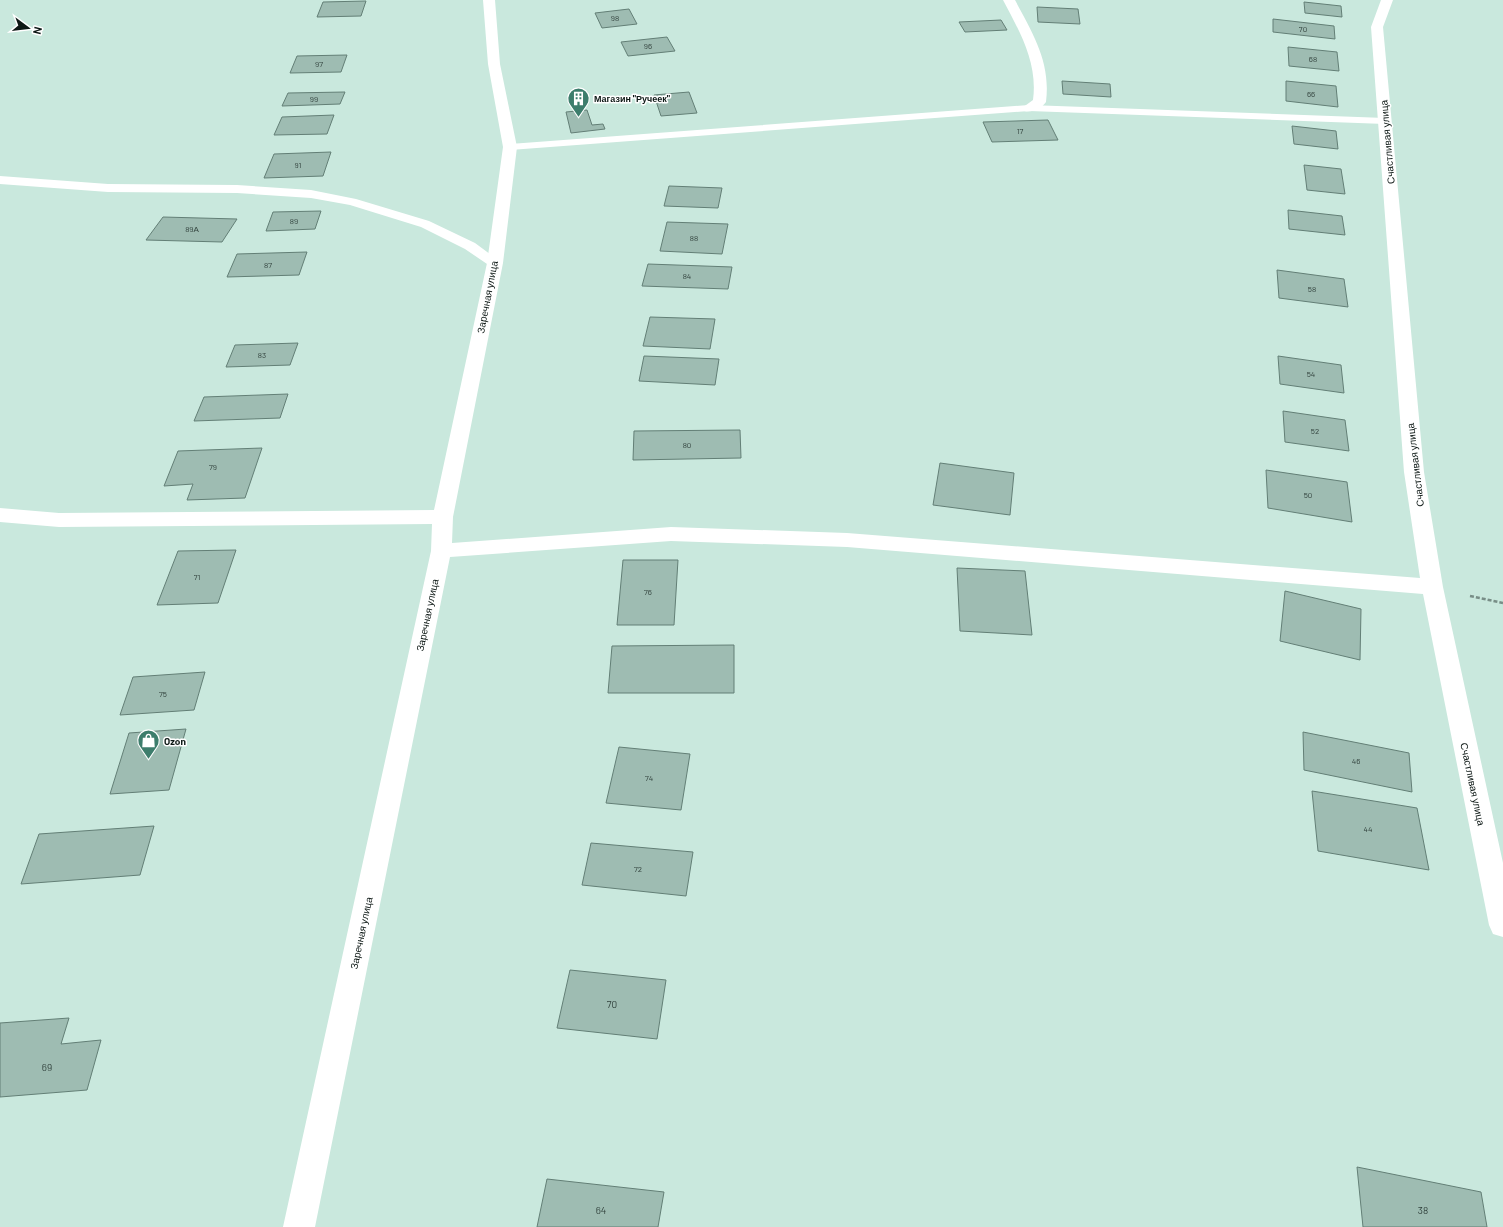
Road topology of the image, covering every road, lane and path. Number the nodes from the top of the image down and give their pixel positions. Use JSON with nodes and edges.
{"nodes":[{"id":1,"x":489,"y":0,"type":"edge"},
{"id":2,"x":1009,"y":0,"type":"edge"},
{"id":3,"x":1387,"y":0,"type":"edge"},
{"id":4,"x":1029,"y":108,"type":"junction"},
{"id":5,"x":1385,"y":122,"type":"junction"},
{"id":6,"x":510,"y":147,"type":"junction"},
{"id":7,"x":0,"y":180,"type":"edge"},
{"id":8,"x":495,"y":264,"type":"junction"},
{"id":9,"x":0,"y":515,"type":"edge"},
{"id":10,"x":443,"y":517,"type":"junction"},
{"id":11,"x":441,"y":551,"type":"junction"},
{"id":12,"x":1432,"y":587,"type":"junction"},
{"id":13,"x":1503,"y":925,"type":"edge"},
{"id":14,"x":299,"y":1227,"type":"edge"}],
"edges":[{"from":1,"to":6,"type":"street","name":"Заречная улица"},
{"from":2,"to":4,"type":"street"},
{"from":3,"to":5,"type":"street","name":"Счастливая улица"},
{"from":4,"to":5,"type":"lane"},
{"from":4,"to":6,"type":"lane"},
{"from":5,"to":12,"type":"street","name":"Счастливая улица"},
{"from":6,"to":8,"type":"street","name":"Заречная улица"},
{"from":7,"to":8,"type":"lane"},
{"from":8,"to":10,"type":"street","name":"Заречная улица"},
{"from":9,"to":10,"type":"street"},
{"from":10,"to":11,"type":"street","name":"Заречная улица"},
{"from":11,"to":12,"type":"street"},
{"from":11,"to":14,"type":"street","name":"Заречная улица"},
{"from":12,"to":13,"type":"street","name":"Счастливая улица"}]}
